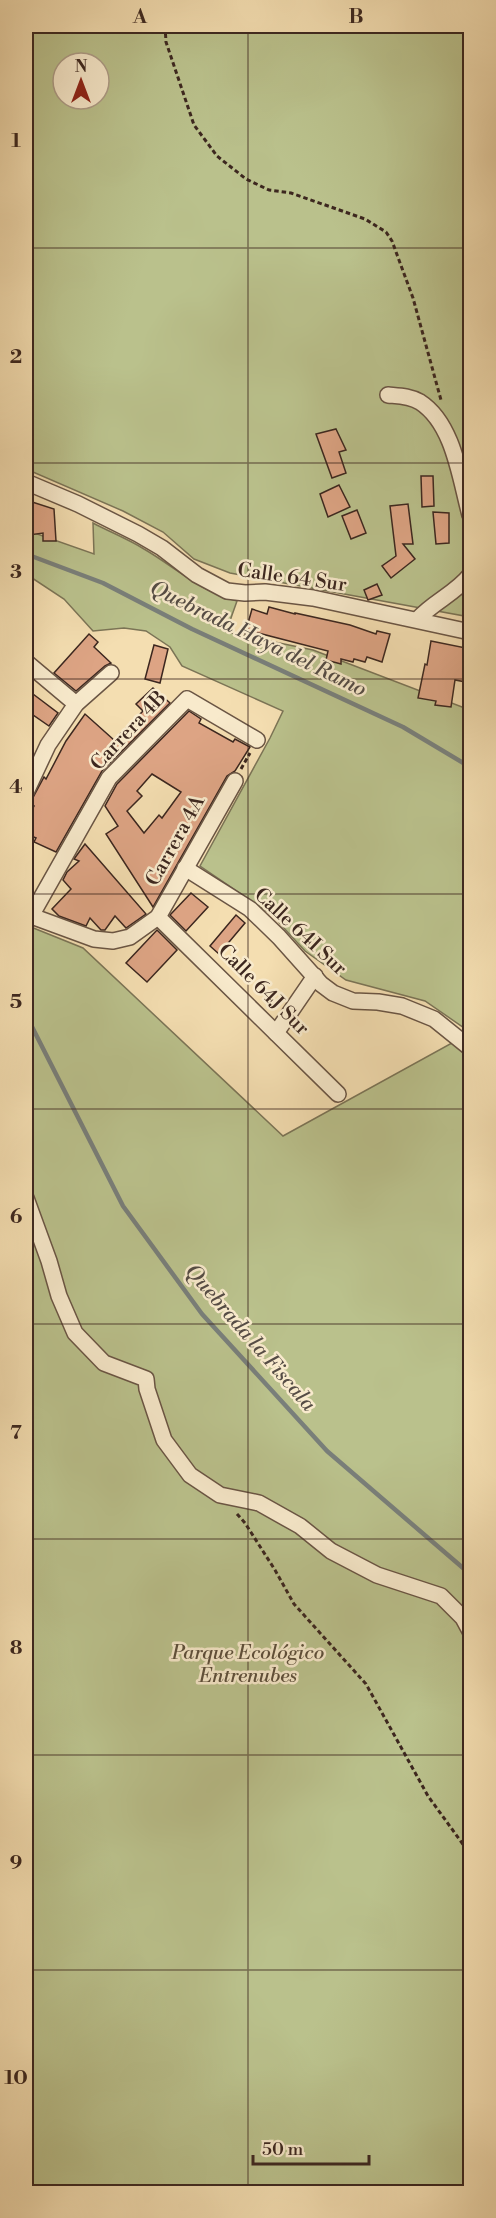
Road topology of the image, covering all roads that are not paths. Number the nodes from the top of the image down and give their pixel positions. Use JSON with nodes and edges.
{"nodes":[{"id":1,"x":388,"y":395,"type":"dead end"},
{"id":2,"x":26,"y":482,"type":"edge"},
{"id":3,"x":471,"y":515,"type":"edge"},
{"id":4,"x":471,"y":575,"type":"edge"},
{"id":5,"x":418,"y":619,"type":"junction"},
{"id":6,"x":471,"y":632,"type":"edge"},
{"id":7,"x":26,"y":662,"type":"edge"},
{"id":8,"x":111,"y":673,"type":"dead end"},
{"id":9,"x":76,"y":704,"type":"junction"},
{"id":10,"x":257,"y":740,"type":"road end"},
{"id":11,"x":235,"y":781,"type":"road end"},
{"id":12,"x":26,"y":792,"type":"edge"},
{"id":13,"x":185,"y":868,"type":"junction"},
{"id":14,"x":28,"y":915,"type":"edge"},
{"id":15,"x":158,"y":917,"type":"junction"},
{"id":16,"x":315,"y":976,"type":"junction"},
{"id":17,"x":276,"y":1033,"type":"junction"},
{"id":18,"x":471,"y":1048,"type":"edge"},
{"id":19,"x":338,"y":1094,"type":"dead end"},
{"id":20,"x":26,"y":1198,"type":"edge"},
{"id":21,"x":471,"y":1631,"type":"edge"}],
"edges":[{"from":1,"to":3,"type":"street"},
{"from":2,"to":5,"type":"street","name":"Calle 64 Sur"},
{"from":4,"to":5,"type":"street"},
{"from":5,"to":6,"type":"street","name":"Calle 64 Sur"},
{"from":7,"to":9,"type":"street"},
{"from":8,"to":9,"type":"street"},
{"from":9,"to":12,"type":"street"},
{"from":10,"to":14,"type":"street","name":"Carrera 4B"},
{"from":11,"to":13,"type":"street","name":"Carrera 4A"},
{"from":13,"to":15,"type":"street","name":"Carrera 4A"},
{"from":13,"to":16,"type":"street","name":"Calle 64I Sur"},
{"from":14,"to":15,"type":"street","name":"Carrera 4A"},
{"from":15,"to":17,"type":"street","name":"Calle 64J Sur"},
{"from":16,"to":17,"type":"street"},
{"from":16,"to":18,"type":"street","name":"Calle 64I Sur"},
{"from":17,"to":19,"type":"street","name":"Calle 64J Sur"},
{"from":20,"to":21,"type":"street"}]}
